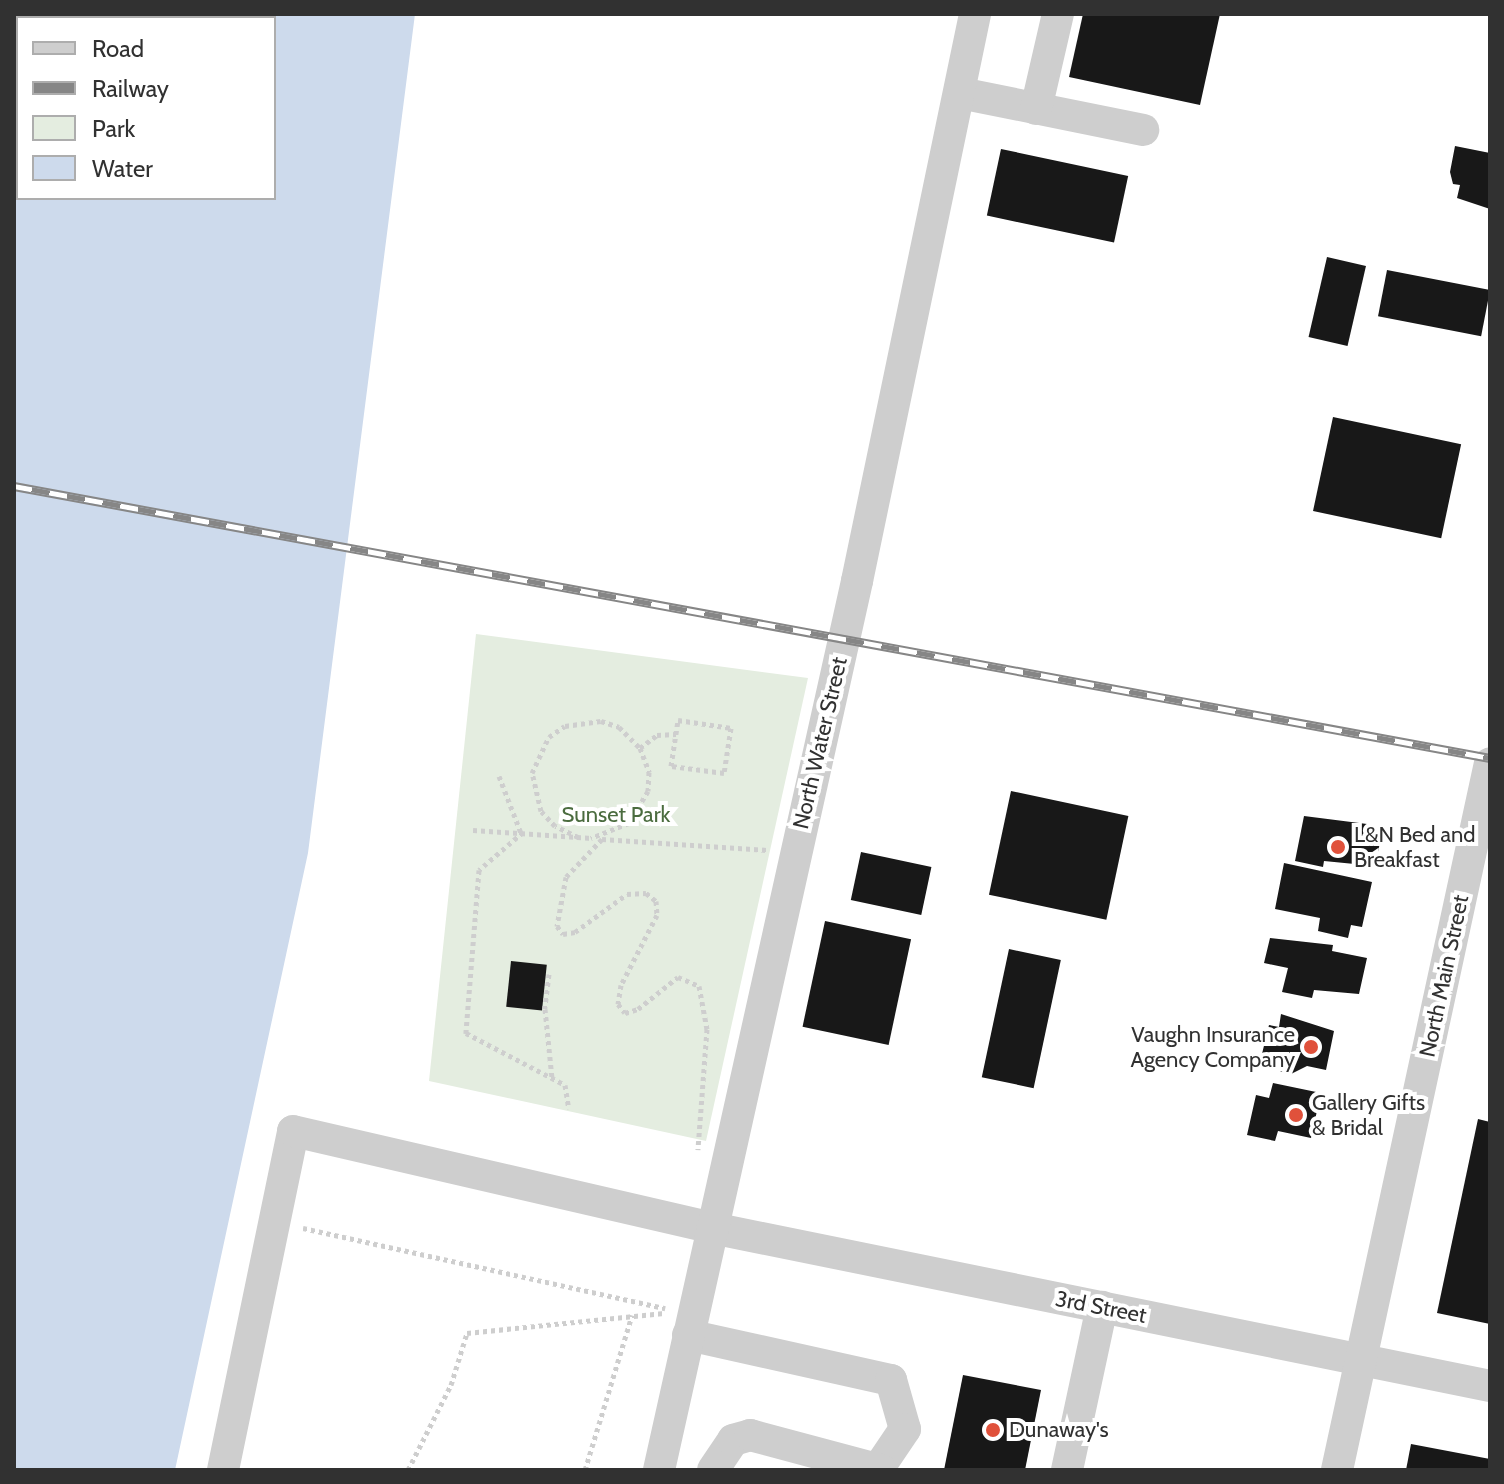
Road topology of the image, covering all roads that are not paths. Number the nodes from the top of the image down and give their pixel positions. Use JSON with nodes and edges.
{"nodes":[{"id":1,"x":975,"y":14,"type":"edge"},
{"id":2,"x":1058,"y":14,"type":"edge"},
{"id":3,"x":960,"y":93,"type":"junction"},
{"id":4,"x":1036,"y":109,"type":"junction"},
{"id":5,"x":1143,"y":130,"type":"dead end"},
{"id":6,"x":1490,"y":763,"type":"edge"},
{"id":7,"x":1482,"y":844,"type":"edge"},
{"id":8,"x":712,"y":1228,"type":"junction"},
{"id":9,"x":1102,"y":1307,"type":"junction"},
{"id":10,"x":688,"y":1335,"type":"junction"},
{"id":11,"x":1360,"y":1359,"type":"junction"},
{"id":12,"x":1490,"y":1386,"type":"edge"},
{"id":13,"x":661,"y":1460,"type":"edge"},
{"id":14,"x":713,"y":1466,"type":"edge"},
{"id":15,"x":880,"y":1468,"type":"edge"},
{"id":16,"x":223,"y":1470,"type":"edge"},
{"id":17,"x":1067,"y":1470,"type":"edge"},
{"id":18,"x":1337,"y":1470,"type":"edge"}],
"edges":[{"from":1,"to":3,"type":"street","name":"North Water Street"},
{"from":2,"to":4,"type":"street"},
{"from":3,"to":4,"type":"street"},
{"from":3,"to":8,"type":"street","name":"North Water Street"},
{"from":4,"to":5,"type":"street"},
{"from":6,"to":7,"type":"street","name":"North Main Street"},
{"from":7,"to":11,"type":"street","name":"North Main Street"},
{"from":8,"to":9,"type":"street","name":"3rd Street"},
{"from":8,"to":10,"type":"street","name":"North Water Street"},
{"from":8,"to":16,"type":"street","name":"3rd Street"},
{"from":9,"to":11,"type":"street","name":"3rd Street"},
{"from":9,"to":17,"type":"street"},
{"from":10,"to":13,"type":"street","name":"North Water Street"},
{"from":10,"to":15,"type":"street"},
{"from":11,"to":12,"type":"street","name":"3rd Street"},
{"from":11,"to":18,"type":"street","name":"North Main Street"},
{"from":13,"to":14,"type":"street"},
{"from":14,"to":15,"type":"street"}]}
